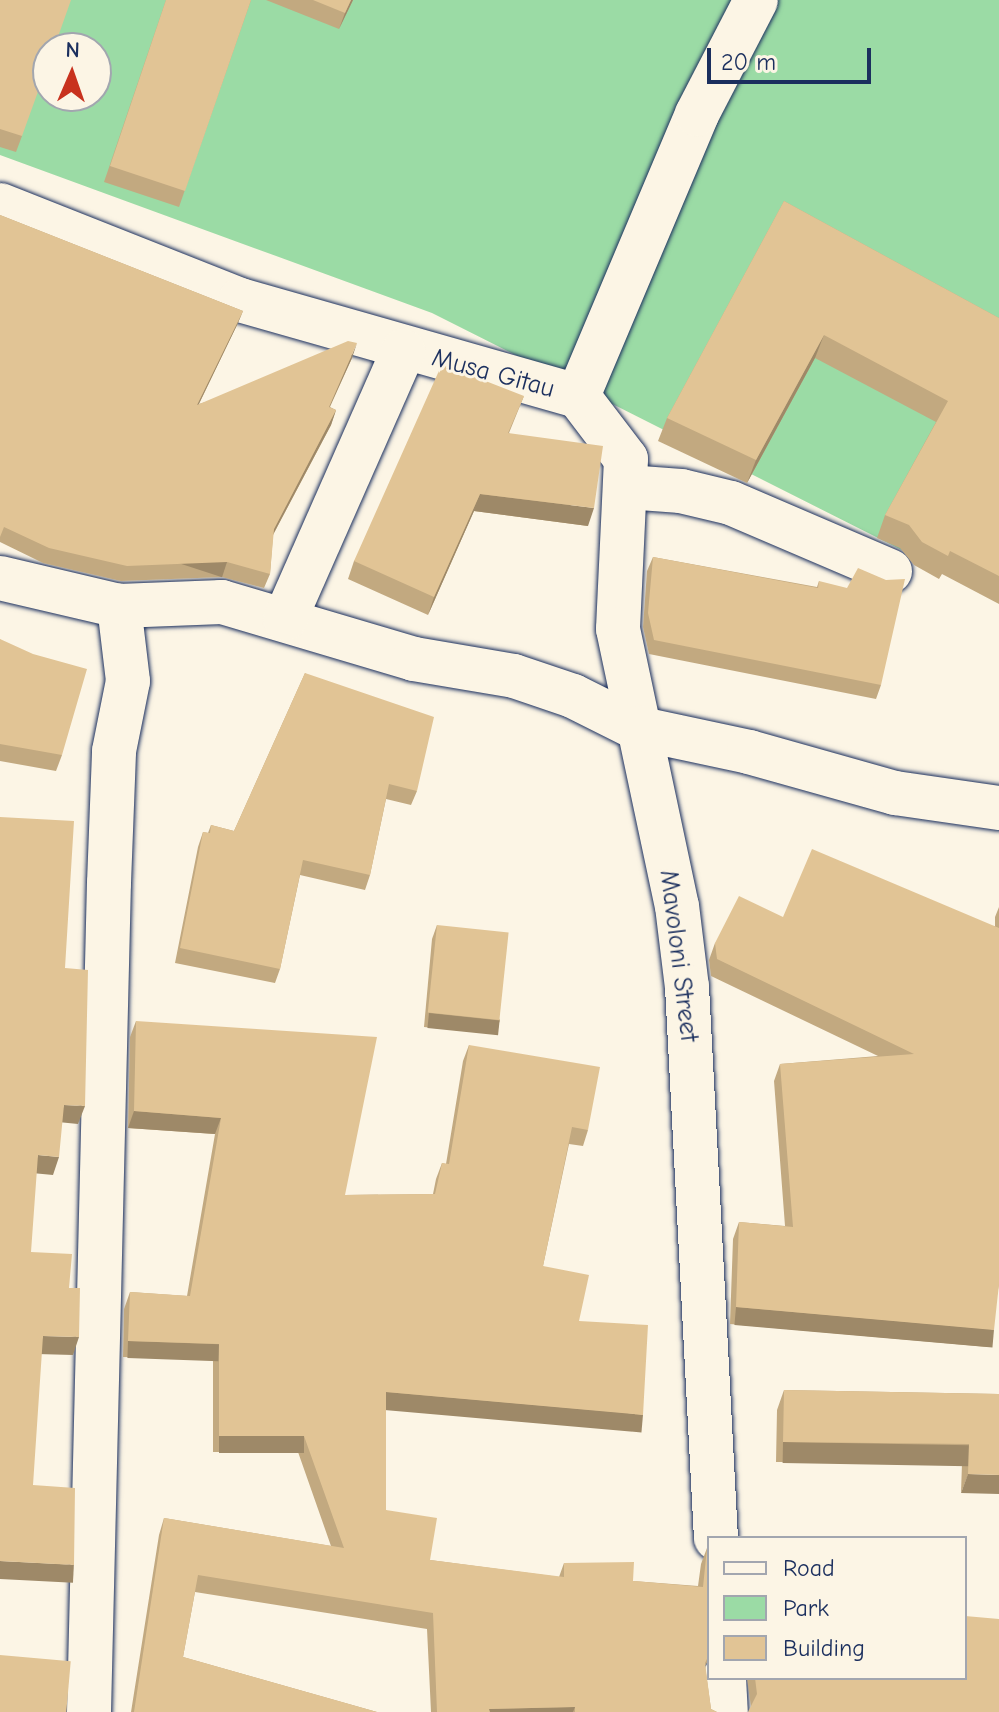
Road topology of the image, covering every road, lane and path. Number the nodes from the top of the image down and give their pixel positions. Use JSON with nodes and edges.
{"nodes":[{"id":1,"x":756,"y":0,"type":"edge"},
{"id":2,"x":0,"y":205,"type":"edge"},
{"id":3,"x":403,"y":351,"type":"junction"},
{"id":4,"x":578,"y":396,"type":"junction"},
{"id":5,"x":627,"y":487,"type":"junction"},
{"id":6,"x":890,"y":571,"type":"dead end"},
{"id":7,"x":0,"y":578,"type":"edge"},
{"id":8,"x":119,"y":606,"type":"junction"},
{"id":9,"x":285,"y":619,"type":"junction"},
{"id":10,"x":637,"y":728,"type":"junction"},
{"id":11,"x":999,"y":808,"type":"edge"},
{"id":12,"x":716,"y":1536,"type":"edge"},
{"id":13,"x":724,"y":1680,"type":"edge"},
{"id":14,"x":89,"y":1712,"type":"edge"},
{"id":15,"x":726,"y":1712,"type":"edge"}],
"edges":[{"from":1,"to":4,"type":"street","name":"Musa Gitau"},
{"from":2,"to":3,"type":"street","name":"Musa Gitau"},
{"from":3,"to":4,"type":"street","name":"Musa Gitau"},
{"from":3,"to":9,"type":"street"},
{"from":4,"to":5,"type":"street","name":"Mavoloni Street"},
{"from":5,"to":6,"type":"street"},
{"from":5,"to":10,"type":"street","name":"Mavoloni Street"},
{"from":7,"to":8,"type":"street"},
{"from":8,"to":9,"type":"street"},
{"from":8,"to":14,"type":"street"},
{"from":9,"to":10,"type":"street"},
{"from":10,"to":11,"type":"street"},
{"from":10,"to":12,"type":"street","name":"Mavoloni Street"},
{"from":13,"to":15,"type":"street"}]}
